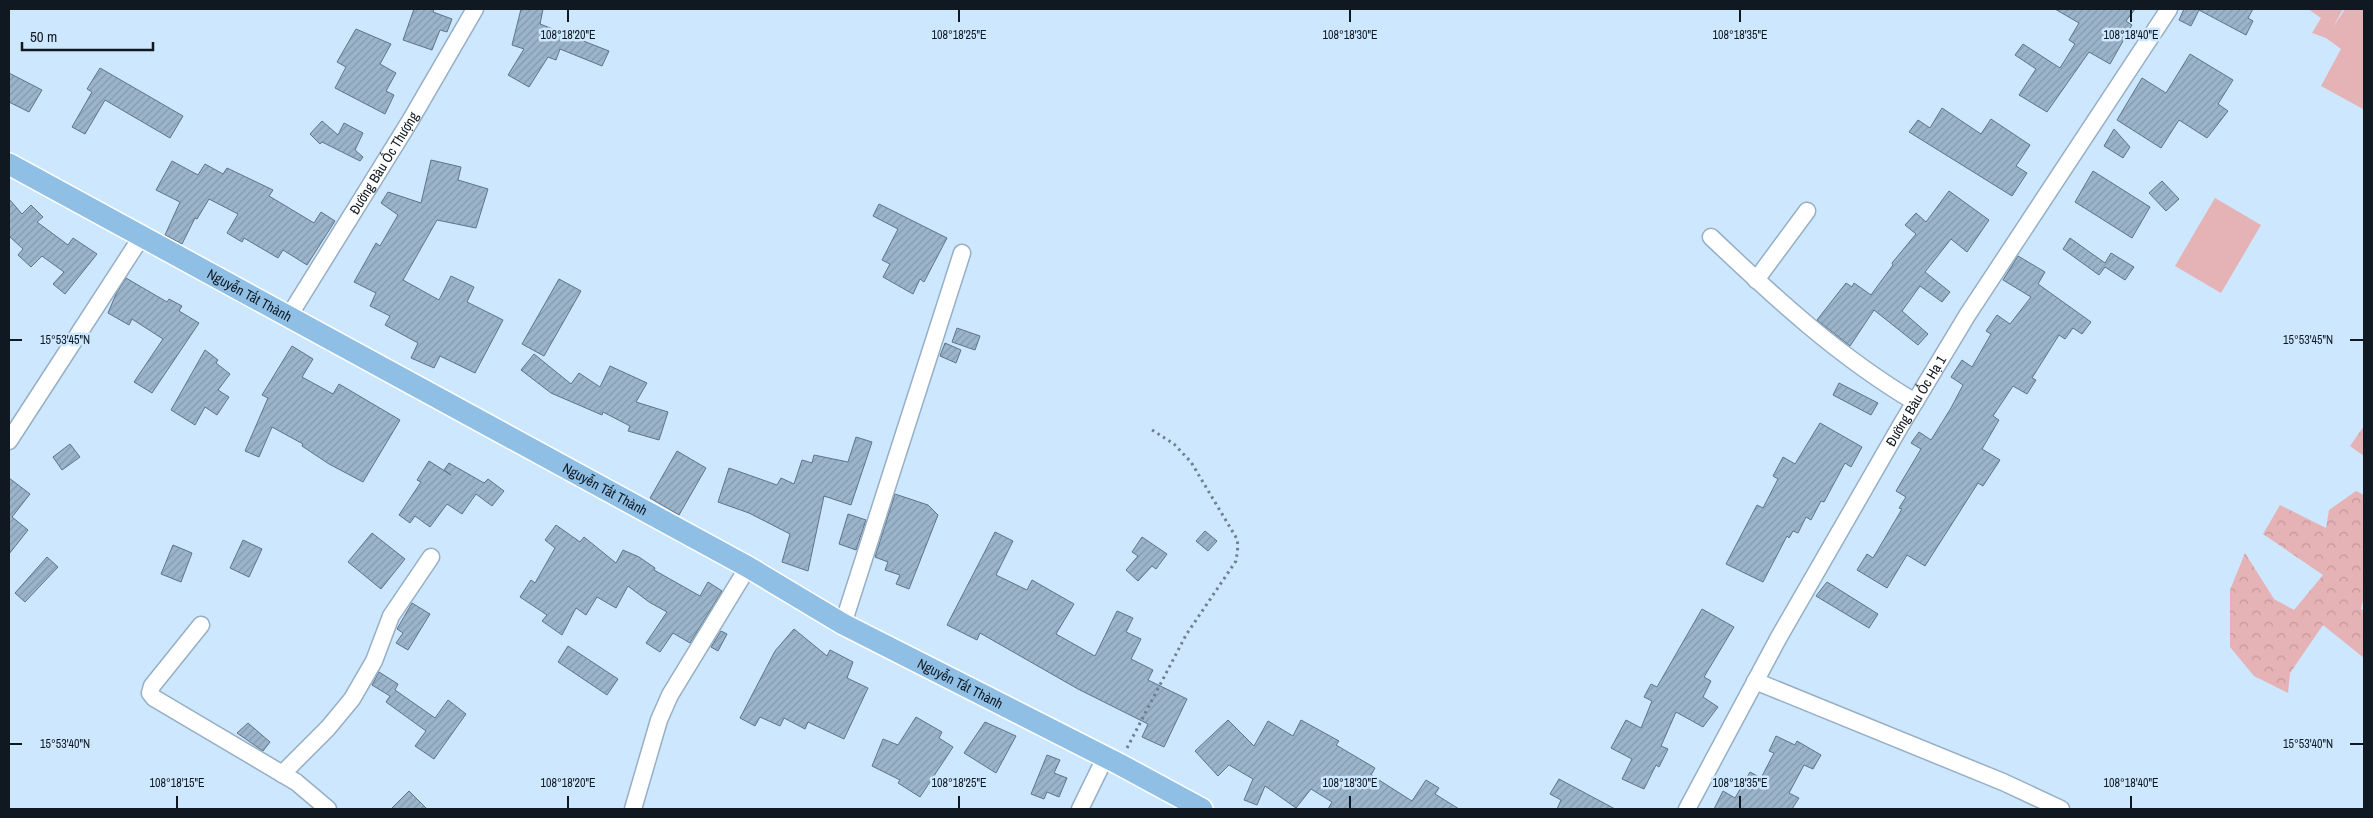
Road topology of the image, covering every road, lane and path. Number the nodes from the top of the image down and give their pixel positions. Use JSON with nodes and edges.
{"nodes":[{"id":1,"x":475,"y":9,"type":"edge"},
{"id":2,"x":2170,"y":9,"type":"edge"},
{"id":3,"x":9,"y":164,"type":"edge"},
{"id":4,"x":1807,"y":211,"type":"dead end"},
{"id":5,"x":142,"y":236,"type":"junction"},
{"id":6,"x":1711,"y":237,"type":"dead end"},
{"id":7,"x":962,"y":253,"type":"dead end"},
{"id":8,"x":1756,"y":280,"type":"junction"},
{"id":9,"x":290,"y":316,"type":"junction"},
{"id":10,"x":1915,"y":402,"type":"junction"},
{"id":11,"x":1149,"y":428,"type":"dead end"},
{"id":12,"x":9,"y":441,"type":"edge"},
{"id":13,"x":431,"y":557,"type":"dead end"},
{"id":14,"x":748,"y":567,"type":"junction"},
{"id":15,"x":843,"y":624,"type":"junction"},
{"id":16,"x":201,"y":625,"type":"dead end"},
{"id":17,"x":1755,"y":681,"type":"junction"},
{"id":18,"x":1112,"y":761,"type":"junction"},
{"id":19,"x":282,"y":774,"type":"junction"},
{"id":20,"x":328,"y":809,"type":"edge"},
{"id":21,"x":633,"y":809,"type":"edge"},
{"id":22,"x":1080,"y":809,"type":"edge"},
{"id":23,"x":1202,"y":809,"type":"edge"},
{"id":24,"x":1687,"y":809,"type":"edge"},
{"id":25,"x":2061,"y":809,"type":"edge"}],
"edges":[{"from":1,"to":9,"type":"street","name":"Đường Bàu Ốc Thượng"},
{"from":2,"to":10,"type":"street","name":"Đường Bàu Ốc Hạ 1"},
{"from":3,"to":5,"type":"main road","name":"Nguyễn Tất Thành"},
{"from":4,"to":8,"type":"street"},
{"from":5,"to":9,"type":"main road","name":"Nguyễn Tất Thành"},
{"from":5,"to":12,"type":"street"},
{"from":6,"to":8,"type":"street"},
{"from":7,"to":15,"type":"street"},
{"from":8,"to":10,"type":"street"},
{"from":9,"to":14,"type":"main road","name":"Nguyễn Tất Thành"},
{"from":10,"to":17,"type":"street","name":"Đường Bàu Ốc Hạ 1"},
{"from":11,"to":18,"type":"path"},
{"from":13,"to":19,"type":"street"},
{"from":14,"to":15,"type":"main road","name":"Nguyễn Tất Thành"},
{"from":14,"to":21,"type":"street"},
{"from":15,"to":18,"type":"main road","name":"Nguyễn Tất Thành"},
{"from":16,"to":19,"type":"street"},
{"from":17,"to":24,"type":"street","name":"Đường Bàu Ốc Hạ 1"},
{"from":17,"to":25,"type":"street"},
{"from":18,"to":22,"type":"street"},
{"from":18,"to":23,"type":"main road","name":"Nguyễn Tất Thành"},
{"from":19,"to":20,"type":"street"}]}
